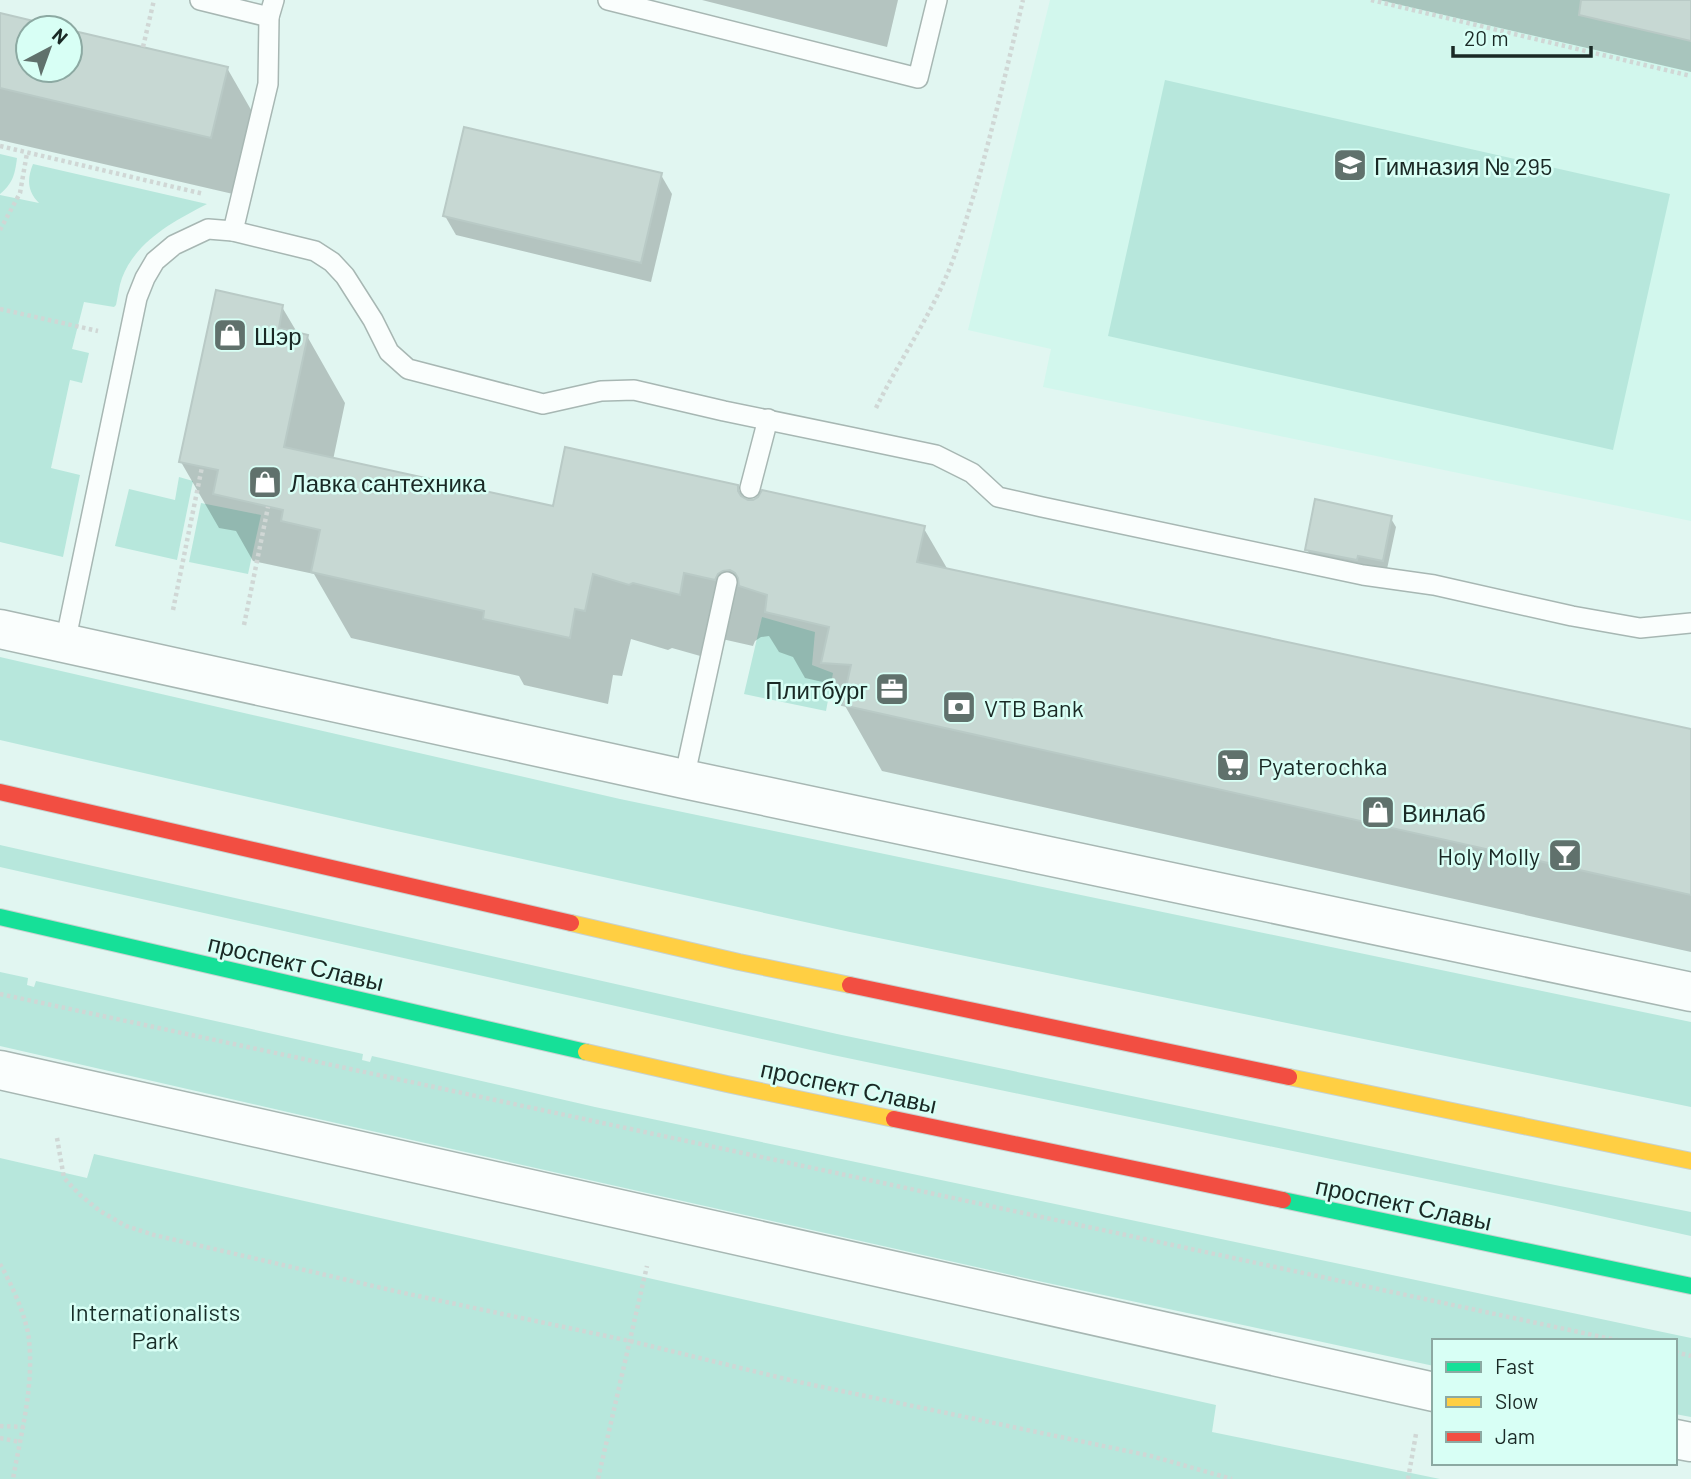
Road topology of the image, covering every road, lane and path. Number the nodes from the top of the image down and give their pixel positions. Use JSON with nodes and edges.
{"nodes":[{"id":1,"x":154,"y":0,"type":"edge"},
{"id":2,"x":200,"y":0,"type":"edge"},
{"id":3,"x":608,"y":0,"type":"edge"},
{"id":4,"x":937,"y":0,"type":"edge"},
{"id":5,"x":1023,"y":0,"type":"edge"},
{"id":6,"x":1371,"y":0,"type":"edge"},
{"id":7,"x":272,"y":8,"type":"edge"},
{"id":8,"x":143,"y":47,"type":"dead end"},
{"id":9,"x":1691,"y":76,"type":"edge"},
{"id":10,"x":0,"y":146,"type":"edge"},
{"id":11,"x":27,"y":153,"type":"junction"},
{"id":12,"x":239,"y":202,"type":"junction"},
{"id":13,"x":0,"y":230,"type":"edge"},
{"id":14,"x":233,"y":231,"type":"junction"},
{"id":15,"x":0,"y":309,"type":"edge"},
{"id":16,"x":68,"y":324,"type":"dead end"},
{"id":17,"x":768,"y":419,"type":"junction"},
{"id":18,"x":862,"y":439,"type":"junction"},
{"id":19,"x":202,"y":467,"type":"dead end"},
{"id":20,"x":750,"y":488,"type":"dead end"},
{"id":21,"x":268,"y":507,"type":"dead end"},
{"id":22,"x":726,"y":583,"type":"dead end"},
{"id":23,"x":173,"y":610,"type":"dead end"},
{"id":24,"x":1691,"y":622,"type":"edge"},
{"id":25,"x":244,"y":625,"type":"dead end"},
{"id":26,"x":0,"y":629,"type":"edge"},
{"id":27,"x":65,"y":643,"type":"junction"},
{"id":28,"x":684,"y":779,"type":"junction"},
{"id":29,"x":0,"y":792,"type":"edge"},
{"id":30,"x":0,"y":918,"type":"edge"},
{"id":31,"x":1691,"y":992,"type":"edge"},
{"id":32,"x":0,"y":994,"type":"edge"},
{"id":33,"x":0,"y":1070,"type":"edge"},
{"id":34,"x":57,"y":1138,"type":"dead end"},
{"id":35,"x":1691,"y":1161,"type":"edge"},
{"id":36,"x":0,"y":1264,"type":"edge"},
{"id":37,"x":647,"y":1266,"type":"dead end"},
{"id":38,"x":1691,"y":1286,"type":"edge"},
{"id":39,"x":1611,"y":1339,"type":"edge"},
{"id":40,"x":630,"y":1341,"type":"junction"},
{"id":41,"x":1432,"y":1392,"type":"edge"},
{"id":42,"x":0,"y":1426,"type":"edge"},
{"id":43,"x":24,"y":1427,"type":"junction"},
{"id":44,"x":1416,"y":1434,"type":"dead end"},
{"id":45,"x":0,"y":1438,"type":"edge"},
{"id":46,"x":20,"y":1442,"type":"junction"},
{"id":47,"x":13,"y":1479,"type":"edge"},
{"id":48,"x":598,"y":1479,"type":"edge"},
{"id":49,"x":1232,"y":1479,"type":"edge"},
{"id":50,"x":1408,"y":1479,"type":"edge"}],
"edges":[{"from":1,"to":8,"type":"path"},
{"from":2,"to":7,"type":"lane"},
{"from":3,"to":4,"type":"lane"},
{"from":5,"to":18,"type":"path"},
{"from":6,"to":9,"type":"path"},
{"from":7,"to":12,"type":"lane"},
{"from":10,"to":11,"type":"path"},
{"from":11,"to":12,"type":"path"},
{"from":11,"to":13,"type":"path"},
{"from":12,"to":14,"type":"lane"},
{"from":14,"to":17,"type":"lane"},
{"from":14,"to":27,"type":"lane"},
{"from":15,"to":16,"type":"path"},
{"from":17,"to":18,"type":"lane"},
{"from":17,"to":20,"type":"lane"},
{"from":18,"to":24,"type":"lane"},
{"from":19,"to":23,"type":"path"},
{"from":21,"to":25,"type":"path"},
{"from":22,"to":28,"type":"lane"},
{"from":26,"to":27,"type":"street"},
{"from":27,"to":28,"type":"street"},
{"from":28,"to":31,"type":"street"},
{"from":29,"to":35,"type":"main road"},
{"from":30,"to":38,"type":"main road","name":"проспект Славы"},
{"from":32,"to":39,"type":"path"},
{"from":33,"to":41,"type":"street"},
{"from":34,"to":40,"type":"path"},
{"from":36,"to":43,"type":"path"},
{"from":37,"to":40,"type":"path"},
{"from":40,"to":48,"type":"path"},
{"from":40,"to":49,"type":"path"},
{"from":42,"to":43,"type":"path"},
{"from":43,"to":46,"type":"path"},
{"from":44,"to":50,"type":"path"},
{"from":45,"to":46,"type":"path"},
{"from":46,"to":47,"type":"path"}]}
